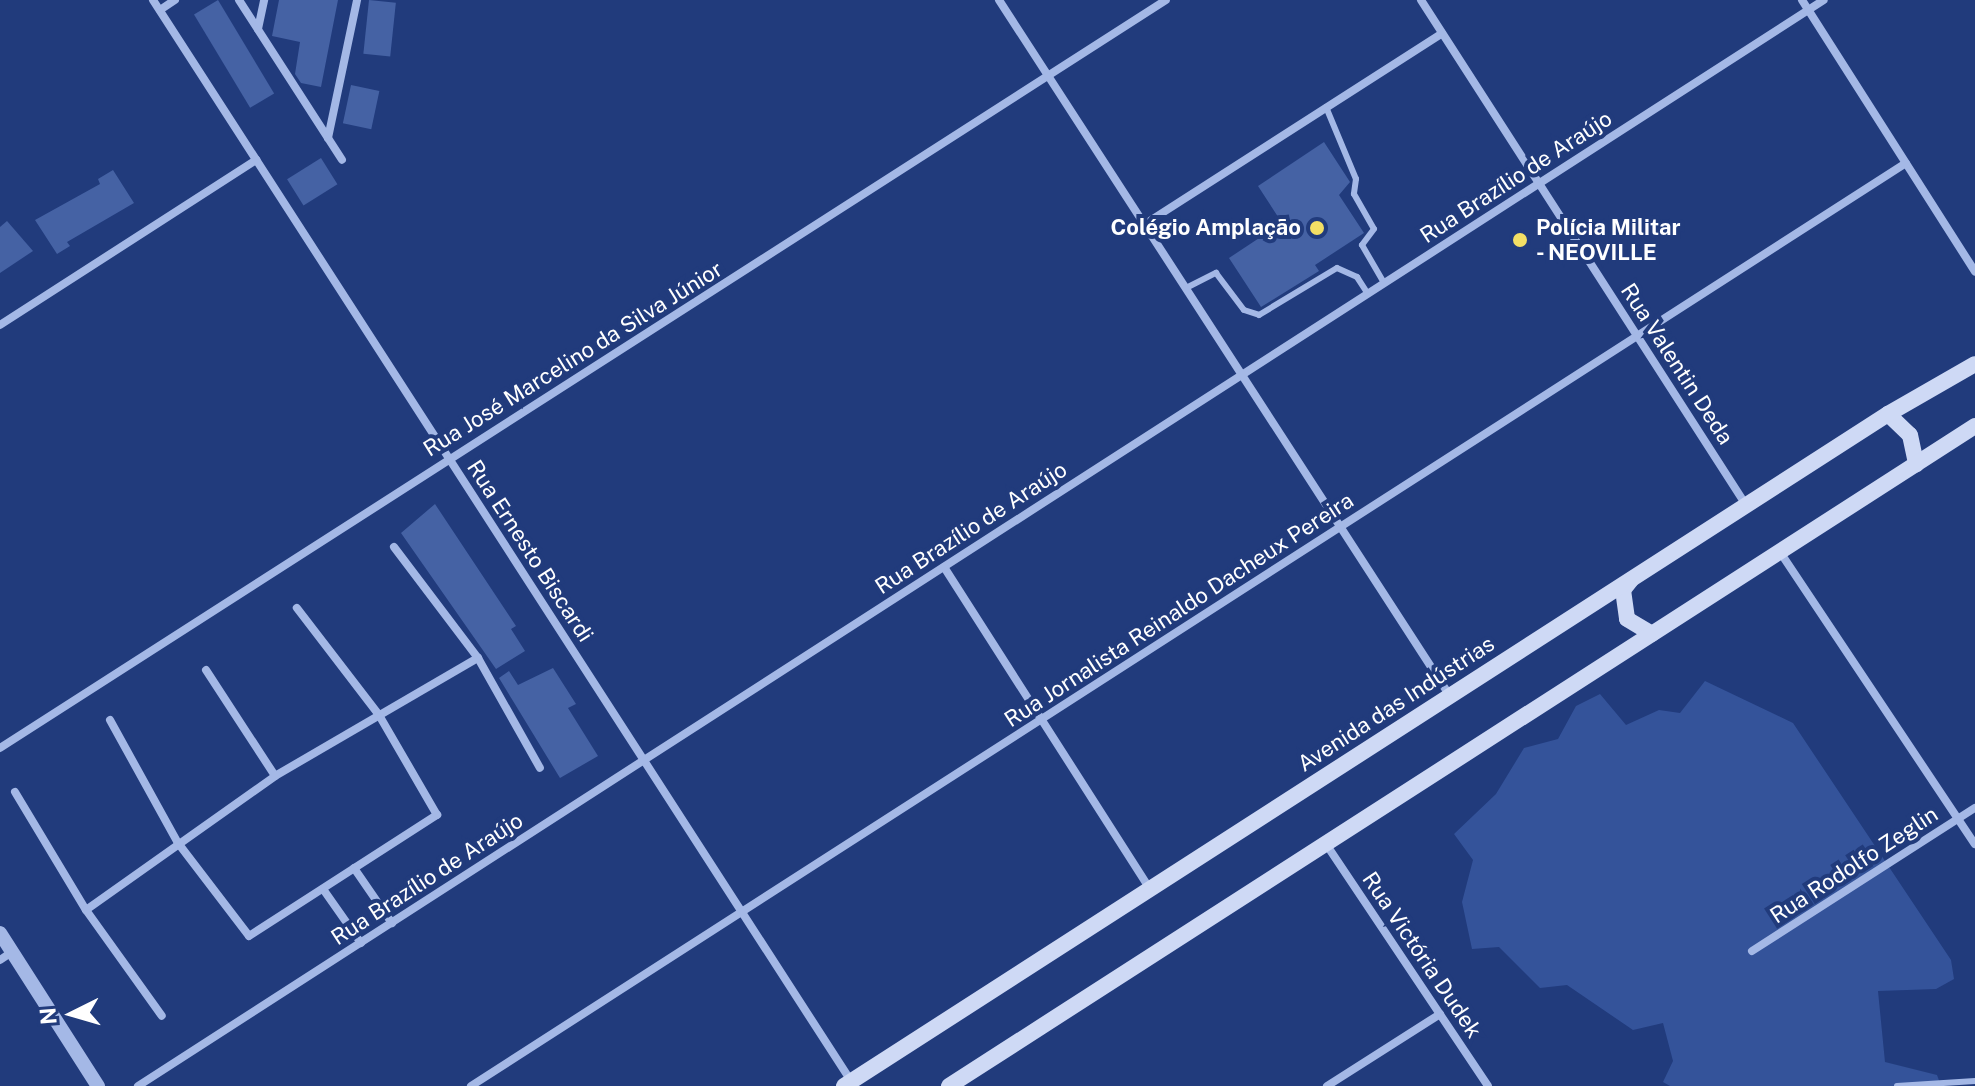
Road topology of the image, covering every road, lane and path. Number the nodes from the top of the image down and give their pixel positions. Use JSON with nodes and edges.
{"nodes":[{"id":1,"x":153,"y":0,"type":"edge"},
{"id":2,"x":175,"y":0,"type":"edge"},
{"id":3,"x":239,"y":0,"type":"edge"},
{"id":4,"x":264,"y":0,"type":"edge"},
{"id":5,"x":357,"y":0,"type":"edge"},
{"id":6,"x":999,"y":0,"type":"edge"},
{"id":7,"x":1166,"y":0,"type":"edge"},
{"id":8,"x":1421,"y":0,"type":"edge"},
{"id":9,"x":1802,"y":0,"type":"edge"},
{"id":10,"x":1824,"y":0,"type":"edge"},
{"id":11,"x":160,"y":10,"type":"junction"},
{"id":12,"x":1808,"y":10,"type":"junction"},
{"id":13,"x":258,"y":29,"type":"junction"},
{"id":14,"x":1442,"y":33,"type":"junction"},
{"id":15,"x":1049,"y":77,"type":"junction"},
{"id":16,"x":1326,"y":107,"type":"junction"},
{"id":17,"x":328,"y":139,"type":"junction"},
{"id":18,"x":256,"y":160,"type":"junction"},
{"id":19,"x":342,"y":160,"type":"dead end"},
{"id":20,"x":1906,"y":163,"type":"junction"},
{"id":21,"x":1539,"y":183,"type":"junction"},
{"id":22,"x":1145,"y":224,"type":"junction"},
{"id":23,"x":1975,"y":272,"type":"edge"},
{"id":24,"x":1384,"y":283,"type":"junction"},
{"id":25,"x":1186,"y":288,"type":"junction"},
{"id":26,"x":1368,"y":294,"type":"junction"},
{"id":27,"x":0,"y":325,"type":"edge"},
{"id":28,"x":1637,"y":336,"type":"junction"},
{"id":29,"x":1975,"y":364,"type":"edge"},
{"id":30,"x":1242,"y":375,"type":"junction"},
{"id":31,"x":1888,"y":414,"type":"junction"},
{"id":32,"x":1975,"y":426,"type":"edge"},
{"id":33,"x":449,"y":459,"type":"junction"},
{"id":34,"x":1916,"y":464,"type":"junction"},
{"id":35,"x":1746,"y":505,"type":"junction"},
{"id":36,"x":1341,"y":527,"type":"junction"},
{"id":37,"x":394,"y":547,"type":"dead end"},
{"id":38,"x":1780,"y":552,"type":"junction"},
{"id":39,"x":944,"y":567,"type":"junction"},
{"id":40,"x":1632,"y":578,"type":"junction"},
{"id":41,"x":297,"y":608,"type":"dead end"},
{"id":42,"x":1652,"y":634,"type":"junction"},
{"id":43,"x":478,"y":658,"type":"junction"},
{"id":44,"x":206,"y":670,"type":"dead end"},
{"id":45,"x":1450,"y":696,"type":"junction"},
{"id":46,"x":379,"y":715,"type":"junction"},
{"id":47,"x":1041,"y":719,"type":"junction"},
{"id":48,"x":110,"y":720,"type":"dead end"},
{"id":49,"x":0,"y":748,"type":"edge"},
{"id":50,"x":644,"y":760,"type":"junction"},
{"id":51,"x":540,"y":768,"type":"dead end"},
{"id":52,"x":275,"y":776,"type":"junction"},
{"id":53,"x":15,"y":792,"type":"dead end"},
{"id":54,"x":1975,"y":808,"type":"edge"},
{"id":55,"x":1958,"y":819,"type":"junction"},
{"id":56,"x":178,"y":843,"type":"junction"},
{"id":57,"x":1326,"y":843,"type":"junction"},
{"id":58,"x":1975,"y":844,"type":"edge"},
{"id":59,"x":354,"y":868,"type":"junction"},
{"id":60,"x":323,"y":889,"type":"junction"},
{"id":61,"x":1150,"y":889,"type":"junction"},
{"id":62,"x":86,"y":910,"type":"junction"},
{"id":63,"x":742,"y":912,"type":"junction"},
{"id":64,"x":392,"y":923,"type":"junction"},
{"id":65,"x":0,"y":933,"type":"edge"},
{"id":66,"x":361,"y":943,"type":"junction"},
{"id":67,"x":1752,"y":951,"type":"dead end"},
{"id":68,"x":6,"y":956,"type":"edge"},
{"id":69,"x":1440,"y":1014,"type":"junction"},
{"id":70,"x":162,"y":1016,"type":"dead end"},
{"id":71,"x":1975,"y":1081,"type":"edge"},
{"id":72,"x":848,"y":1084,"type":"edge"},
{"id":73,"x":98,"y":1086,"type":"edge"},
{"id":74,"x":138,"y":1086,"type":"edge"},
{"id":75,"x":471,"y":1086,"type":"edge"},
{"id":76,"x":949,"y":1086,"type":"edge"},
{"id":77,"x":1327,"y":1086,"type":"edge"},
{"id":78,"x":1488,"y":1086,"type":"edge"},
{"id":79,"x":1897,"y":1086,"type":"edge"}],
"edges":[{"from":1,"to":11,"type":"street","name":"Rua Ernesto Biscardi"},
{"from":2,"to":11,"type":"street"},
{"from":3,"to":13,"type":"street"},
{"from":4,"to":13,"type":"street"},
{"from":5,"to":17,"type":"street"},
{"from":6,"to":15,"type":"street"},
{"from":7,"to":15,"type":"street","name":"Rua José Marcelino da Silva Júnior"},
{"from":8,"to":14,"type":"street","name":"Rua Valentin Deda"},
{"from":9,"to":12,"type":"street"},
{"from":10,"to":12,"type":"street","name":"Rua Brazílio de Araújo"},
{"from":11,"to":18,"type":"street","name":"Rua Ernesto Biscardi"},
{"from":12,"to":20,"type":"street"},
{"from":12,"to":21,"type":"street","name":"Rua Brazílio de Araújo"},
{"from":13,"to":17,"type":"street"},
{"from":14,"to":16,"type":"street"},
{"from":14,"to":21,"type":"street","name":"Rua Valentin Deda"},
{"from":15,"to":22,"type":"street"},
{"from":15,"to":33,"type":"street","name":"Rua José Marcelino da Silva Júnior"},
{"from":16,"to":22,"type":"street"},
{"from":16,"to":24,"type":"lane"},
{"from":17,"to":19,"type":"street"},
{"from":18,"to":27,"type":"street"},
{"from":18,"to":33,"type":"street","name":"Rua Ernesto Biscardi"},
{"from":20,"to":23,"type":"street"},
{"from":20,"to":28,"type":"street","name":"Rua Jornalista Reinaldo Dacheux Pereira"},
{"from":21,"to":24,"type":"street","name":"Rua Brazílio de Araújo"},
{"from":21,"to":28,"type":"street","name":"Rua Valentin Deda"},
{"from":22,"to":25,"type":"street"},
{"from":24,"to":26,"type":"street","name":"Rua Brazílio de Araújo"},
{"from":25,"to":26,"type":"lane"},
{"from":25,"to":30,"type":"street"},
{"from":26,"to":30,"type":"street","name":"Rua Brazílio de Araújo"},
{"from":28,"to":35,"type":"street","name":"Rua Valentin Deda"},
{"from":28,"to":36,"type":"street","name":"Rua Jornalista Reinaldo Dacheux Pereira"},
{"from":29,"to":31,"type":"main road","name":"Avenida das Indústrias"},
{"from":30,"to":36,"type":"street"},
{"from":30,"to":39,"type":"street","name":"Rua Brazílio de Araújo"},
{"from":31,"to":34,"type":"main road"},
{"from":31,"to":35,"type":"main road","name":"Avenida das Indústrias"},
{"from":32,"to":34,"type":"main road"},
{"from":33,"to":49,"type":"street","name":"Rua José Marcelino da Silva Júnior"},
{"from":33,"to":50,"type":"street","name":"Rua Ernesto Biscardi"},
{"from":34,"to":38,"type":"main road"},
{"from":35,"to":40,"type":"main road","name":"Avenida das Indústrias"},
{"from":36,"to":45,"type":"street"},
{"from":36,"to":47,"type":"street","name":"Rua Jornalista Reinaldo Dacheux Pereira"},
{"from":37,"to":43,"type":"street"},
{"from":38,"to":42,"type":"main road"},
{"from":38,"to":55,"type":"street"},
{"from":39,"to":47,"type":"street"},
{"from":39,"to":50,"type":"street","name":"Rua Brazílio de Araújo"},
{"from":40,"to":42,"type":"main road"},
{"from":40,"to":45,"type":"main road","name":"Avenida das Indústrias"},
{"from":41,"to":46,"type":"street"},
{"from":42,"to":57,"type":"main road"},
{"from":43,"to":46,"type":"street"},
{"from":43,"to":51,"type":"street"},
{"from":44,"to":52,"type":"street"},
{"from":45,"to":61,"type":"main road","name":"Avenida das Indústrias"},
{"from":46,"to":52,"type":"street"},
{"from":46,"to":59,"type":"street"},
{"from":47,"to":61,"type":"street"},
{"from":47,"to":63,"type":"street","name":"Rua Jornalista Reinaldo Dacheux Pereira"},
{"from":48,"to":56,"type":"street"},
{"from":50,"to":63,"type":"street","name":"Rua Ernesto Biscardi"},
{"from":50,"to":64,"type":"street","name":"Rua Brazílio de Araújo"},
{"from":52,"to":56,"type":"street"},
{"from":53,"to":62,"type":"street"},
{"from":54,"to":55,"type":"street","name":"Rua Rodolfo Zeglin"},
{"from":55,"to":58,"type":"street"},
{"from":55,"to":67,"type":"street","name":"Rua Rodolfo Zeglin"},
{"from":56,"to":60,"type":"street"},
{"from":56,"to":62,"type":"street"},
{"from":57,"to":69,"type":"street","name":"Rua Victória Dudek"},
{"from":57,"to":76,"type":"main road"},
{"from":59,"to":60,"type":"street"},
{"from":59,"to":64,"type":"street"},
{"from":60,"to":66,"type":"street"},
{"from":61,"to":72,"type":"main road","name":"Avenida das Indústrias"},
{"from":62,"to":70,"type":"street"},
{"from":63,"to":72,"type":"street","name":"Rua Ernesto Biscardi"},
{"from":63,"to":75,"type":"street","name":"Rua Jornalista Reinaldo Dacheux Pereira"},
{"from":64,"to":66,"type":"street","name":"Rua Brazílio de Araújo"},
{"from":65,"to":68,"type":"street"},
{"from":66,"to":74,"type":"street","name":"Rua Brazílio de Araújo"},
{"from":68,"to":73,"type":"street"},
{"from":69,"to":77,"type":"street"},
{"from":69,"to":78,"type":"street","name":"Rua Victória Dudek"},
{"from":71,"to":79,"type":"lane"}]}
